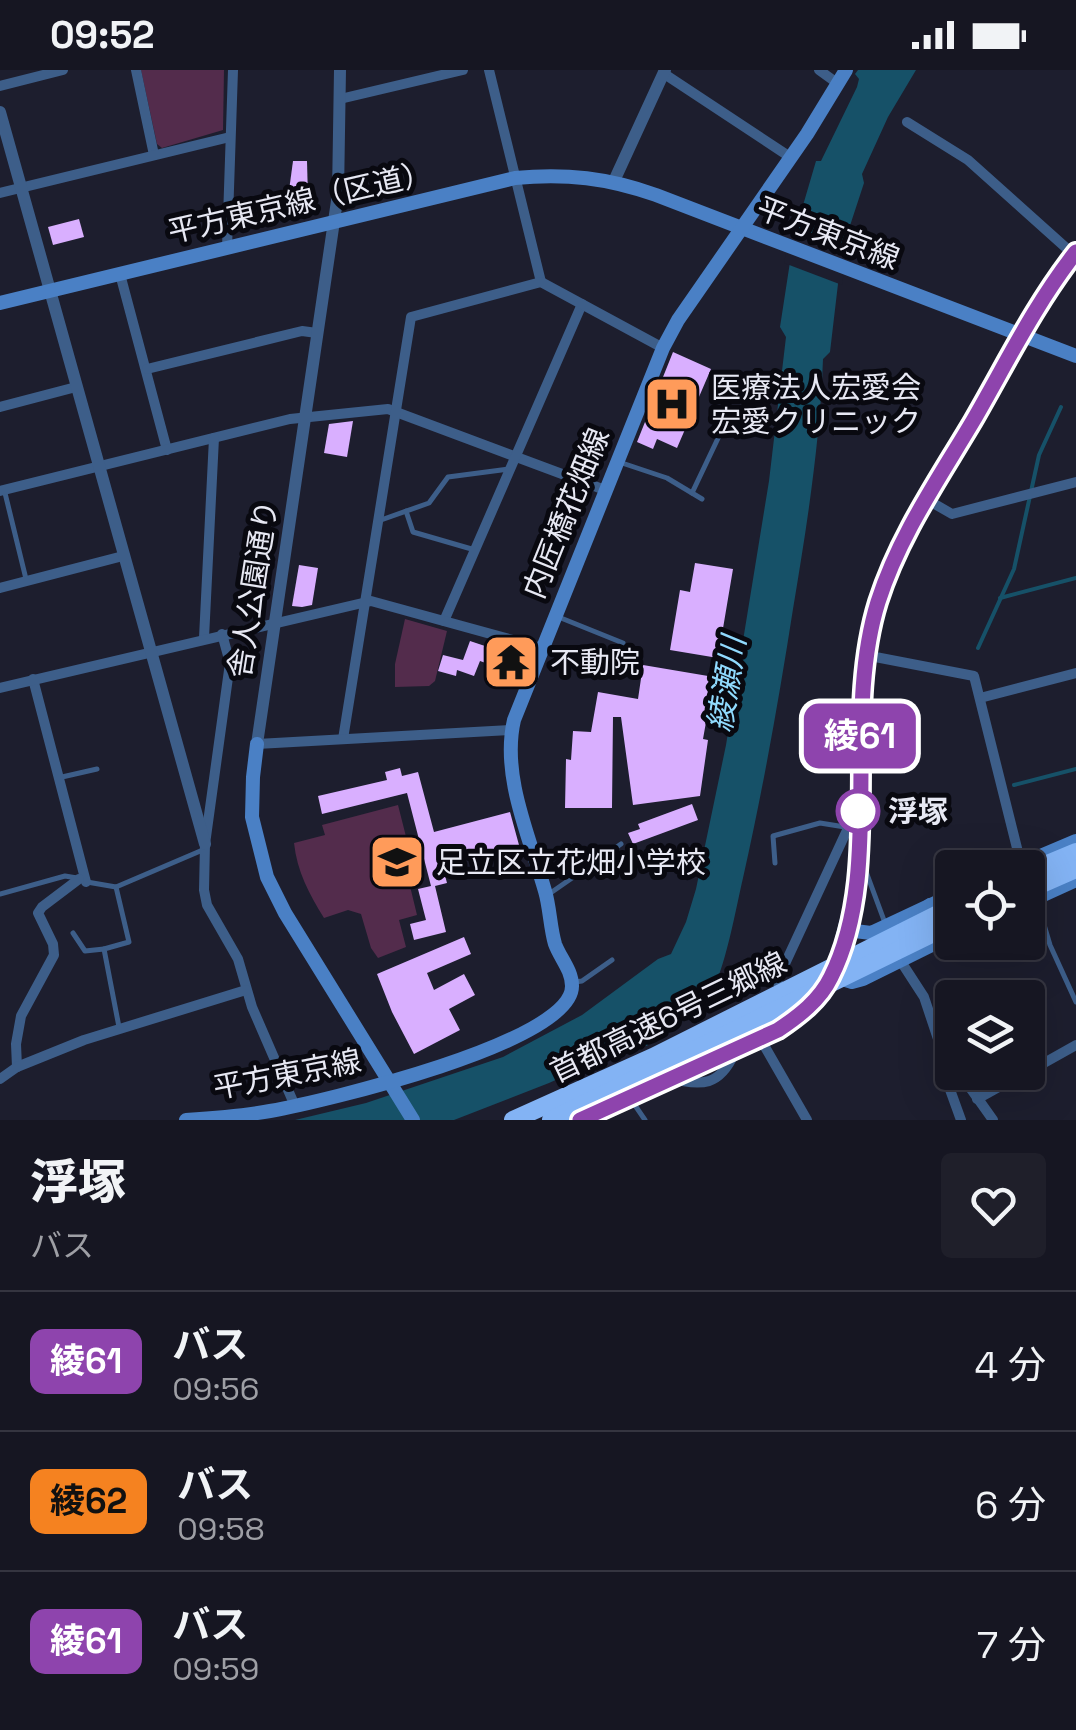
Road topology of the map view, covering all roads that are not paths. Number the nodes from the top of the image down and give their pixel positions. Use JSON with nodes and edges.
{"nodes":[{"id":1,"x":63,"y":70,"type":"edge"},
{"id":2,"x":136,"y":70,"type":"edge"},
{"id":3,"x":233,"y":70,"type":"edge"},
{"id":4,"x":340,"y":70,"type":"edge"},
{"id":5,"x":463,"y":70,"type":"edge"},
{"id":6,"x":489,"y":70,"type":"edge"},
{"id":7,"x":819,"y":70,"type":"edge"},
{"id":8,"x":664,"y":71,"type":"edge"},
{"id":9,"x":430,"y":74,"type":"edge"},
{"id":10,"x":841,"y":76,"type":"edge"},
{"id":11,"x":0,"y":86,"type":"edge"},
{"id":12,"x":340,"y":99,"type":"junction"},
{"id":13,"x":0,"y":112,"type":"edge"},
{"id":14,"x":906,"y":122,"type":"dead end"},
{"id":15,"x":230,"y":137,"type":"junction"},
{"id":16,"x":154,"y":155,"type":"junction"},
{"id":17,"x":790,"y":157,"type":"junction"},
{"id":18,"x":515,"y":178,"type":"junction"},
{"id":19,"x":614,"y":181,"type":"junction"},
{"id":20,"x":22,"y":188,"type":"junction"},
{"id":21,"x":0,"y":193,"type":"edge"},
{"id":22,"x":334,"y":222,"type":"junction"},
{"id":23,"x":742,"y":228,"type":"junction"},
{"id":24,"x":227,"y":248,"type":"junction"},
{"id":25,"x":1075,"y":254,"type":"edge"},
{"id":26,"x":120,"y":274,"type":"junction"},
{"id":27,"x":541,"y":282,"type":"junction"},
{"id":28,"x":49,"y":291,"type":"junction"},
{"id":29,"x":0,"y":303,"type":"edge"},
{"id":30,"x":582,"y":304,"type":"junction"},
{"id":31,"x":316,"y":333,"type":"junction"},
{"id":32,"x":1021,"y":337,"type":"junction"},
{"id":33,"x":663,"y":348,"type":"junction"},
{"id":34,"x":1076,"y":356,"type":"edge"},
{"id":35,"x":147,"y":368,"type":"junction"},
{"id":36,"x":76,"y":387,"type":"junction"},
{"id":37,"x":0,"y":408,"type":"edge"},
{"id":38,"x":396,"y":410,"type":"junction"},
{"id":39,"x":307,"y":416,"type":"junction"},
{"id":40,"x":722,"y":432,"type":"dead end"},
{"id":41,"x":214,"y":438,"type":"junction"},
{"id":42,"x":167,"y":450,"type":"junction"},
{"id":43,"x":516,"y":455,"type":"junction"},
{"id":44,"x":616,"y":460,"type":"junction"},
{"id":45,"x":98,"y":467,"type":"junction"},
{"id":46,"x":509,"y":470,"type":"junction"},
{"id":47,"x":1076,"y":482,"type":"edge"},
{"id":48,"x":2,"y":490,"type":"edge"},
{"id":49,"x":605,"y":490,"type":"junction"},
{"id":50,"x":692,"y":493,"type":"junction"},
{"id":51,"x":702,"y":499,"type":"dead end"},
{"id":52,"x":926,"y":499,"type":"junction"},
{"id":53,"x":406,"y":511,"type":"junction"},
{"id":54,"x":378,"y":521,"type":"junction"},
{"id":55,"x":475,"y":550,"type":"junction"},
{"id":56,"x":123,"y":556,"type":"junction"},
{"id":57,"x":26,"y":581,"type":"junction"},
{"id":58,"x":0,"y":588,"type":"edge"},
{"id":59,"x":365,"y":601,"type":"junction"},
{"id":60,"x":555,"y":615,"type":"junction"},
{"id":61,"x":275,"y":621,"type":"junction"},
{"id":62,"x":444,"y":621,"type":"junction"},
{"id":63,"x":222,"y":634,"type":"junction"},
{"id":64,"x":204,"y":638,"type":"junction"},
{"id":65,"x":623,"y":643,"type":"dead end"},
{"id":66,"x":542,"y":648,"type":"junction"},
{"id":67,"x":150,"y":651,"type":"junction"},
{"id":68,"x":865,"y":655,"type":"junction"},
{"id":69,"x":1076,"y":672,"type":"edge"},
{"id":70,"x":32,"y":679,"type":"junction"},
{"id":71,"x":0,"y":688,"type":"edge"},
{"id":72,"x":980,"y":698,"type":"junction"},
{"id":73,"x":511,"y":730,"type":"junction"},
{"id":74,"x":343,"y":738,"type":"junction"},
{"id":75,"x":257,"y":744,"type":"junction"},
{"id":76,"x":98,"y":768,"type":"dead end"},
{"id":77,"x":59,"y":778,"type":"junction"},
{"id":78,"x":853,"y":826,"type":"junction"},
{"id":79,"x":1076,"y":841,"type":"edge"},
{"id":80,"x":620,"y":844,"type":"dead end"},
{"id":81,"x":205,"y":846,"type":"junction"},
{"id":82,"x":1016,"y":850,"type":"edge"},
{"id":83,"x":858,"y":851,"type":"junction"},
{"id":84,"x":1076,"y":852,"type":"edge"},
{"id":85,"x":1045,"y":856,"type":"edge"},
{"id":86,"x":1045,"y":861,"type":"edge"},
{"id":87,"x":775,"y":863,"type":"dead end"},
{"id":88,"x":1076,"y":868,"type":"edge"},
{"id":89,"x":82,"y":880,"type":"junction"},
{"id":90,"x":1076,"y":880,"type":"edge"},
{"id":91,"x":116,"y":887,"type":"junction"},
{"id":92,"x":1045,"y":887,"type":"edge"},
{"id":93,"x":1045,"y":891,"type":"edge"},
{"id":94,"x":0,"y":894,"type":"edge"},
{"id":95,"x":546,"y":896,"type":"junction"},
{"id":96,"x":935,"y":902,"type":"edge"},
{"id":97,"x":930,"y":905,"type":"junction"},
{"id":98,"x":935,"y":915,"type":"edge"},
{"id":99,"x":886,"y":926,"type":"junction"},
{"id":100,"x":847,"y":930,"type":"junction"},
{"id":101,"x":935,"y":932,"type":"edge"},
{"id":102,"x":73,"y":933,"type":"dead end"},
{"id":103,"x":1045,"y":933,"type":"edge"},
{"id":104,"x":935,"y":943,"type":"edge"},
{"id":105,"x":104,"y":949,"type":"junction"},
{"id":106,"x":612,"y":960,"type":"dead end"},
{"id":107,"x":900,"y":960,"type":"junction"},
{"id":108,"x":832,"y":976,"type":"junction"},
{"id":109,"x":572,"y":983,"type":"junction"},
{"id":110,"x":246,"y":990,"type":"junction"},
{"id":111,"x":1076,"y":1002,"type":"edge"},
{"id":112,"x":722,"y":1006,"type":"dead end"},
{"id":113,"x":795,"y":1019,"type":"junction"},
{"id":114,"x":119,"y":1028,"type":"junction"},
{"id":115,"x":935,"y":1030,"type":"edge"},
{"id":116,"x":761,"y":1040,"type":"junction"},
{"id":117,"x":1076,"y":1045,"type":"edge"},
{"id":118,"x":1045,"y":1062,"type":"edge"},
{"id":119,"x":17,"y":1067,"type":"junction"},
{"id":120,"x":0,"y":1078,"type":"edge"},
{"id":121,"x":392,"y":1086,"type":"junction"},
{"id":122,"x":950,"y":1090,"type":"edge"},
{"id":123,"x":971,"y":1090,"type":"edge"},
{"id":124,"x":994,"y":1090,"type":"edge"},
{"id":125,"x":629,"y":1096,"type":"junction"},
{"id":126,"x":978,"y":1099,"type":"junction"},
{"id":127,"x":294,"y":1106,"type":"junction"},
{"id":128,"x":588,"y":1118,"type":"edge"},
{"id":129,"x":186,"y":1120,"type":"edge"},
{"id":130,"x":413,"y":1120,"type":"edge"},
{"id":131,"x":514,"y":1120,"type":"edge"},
{"id":132,"x":551,"y":1120,"type":"edge"},
{"id":133,"x":646,"y":1120,"type":"edge"},
{"id":134,"x":807,"y":1120,"type":"edge"},
{"id":135,"x":961,"y":1120,"type":"edge"},
{"id":136,"x":993,"y":1120,"type":"edge"}],
"edges":[{"from":1,"to":11,"type":"street"},
{"from":2,"to":16,"type":"street"},
{"from":3,"to":15,"type":"street"},
{"from":4,"to":12,"type":"street","name":"舎人公園通り"},
{"from":5,"to":9,"type":"street"},
{"from":6,"to":18,"type":"street"},
{"from":7,"to":10,"type":"street"},
{"from":8,"to":17,"type":"street"},
{"from":8,"to":19,"type":"street"},
{"from":9,"to":12,"type":"street"},
{"from":10,"to":17,"type":"main road","name":"内匠橋花畑線"},
{"from":12,"to":22,"type":"street","name":"舎人公園通り"},
{"from":13,"to":20,"type":"street"},
{"from":14,"to":25,"type":"street"},
{"from":15,"to":16,"type":"street"},
{"from":15,"to":24,"type":"street"},
{"from":16,"to":20,"type":"street"},
{"from":17,"to":23,"type":"main road","name":"内匠橋花畑線"},
{"from":18,"to":19,"type":"main road","name":"平方東京線（区道）"},
{"from":18,"to":22,"type":"main road","name":"平方東京線（区道）"},
{"from":18,"to":27,"type":"street"},
{"from":19,"to":23,"type":"main road","name":"平方東京線"},
{"from":20,"to":21,"type":"street"},
{"from":20,"to":28,"type":"street"},
{"from":22,"to":24,"type":"main road","name":"平方東京線（区道）"},
{"from":22,"to":31,"type":"street","name":"舎人公園通り"},
{"from":23,"to":32,"type":"main road","name":"平方東京線"},
{"from":23,"to":33,"type":"main road","name":"内匠橋花畑線"},
{"from":24,"to":26,"type":"main road","name":"平方東京線（区道）"},
{"from":25,"to":32,"type":"street"},
{"from":26,"to":28,"type":"main road","name":"平方東京線（区道）"},
{"from":26,"to":35,"type":"street"},
{"from":27,"to":30,"type":"street"},
{"from":27,"to":38,"type":"street"},
{"from":28,"to":29,"type":"main road","name":"平方東京線（区道）"},
{"from":28,"to":36,"type":"street"},
{"from":30,"to":33,"type":"street"},
{"from":30,"to":43,"type":"street"},
{"from":31,"to":35,"type":"street"},
{"from":31,"to":39,"type":"street","name":"舎人公園通り"},
{"from":32,"to":34,"type":"main road","name":"平方東京線"},
{"from":32,"to":52,"type":"main road"},
{"from":33,"to":44,"type":"main road","name":"内匠橋花畑線"},
{"from":35,"to":42,"type":"street"},
{"from":36,"to":37,"type":"street"},
{"from":36,"to":45,"type":"street"},
{"from":38,"to":39,"type":"street"},
{"from":38,"to":43,"type":"street"},
{"from":38,"to":54,"type":"street"},
{"from":39,"to":41,"type":"street"},
{"from":39,"to":61,"type":"street","name":"舎人公園通り"},
{"from":40,"to":50,"type":"lane"},
{"from":41,"to":42,"type":"street"},
{"from":41,"to":64,"type":"street"},
{"from":42,"to":45,"type":"street"},
{"from":43,"to":46,"type":"street"},
{"from":43,"to":49,"type":"street"},
{"from":44,"to":49,"type":"main road","name":"内匠橋花畑線"},
{"from":44,"to":50,"type":"lane"},
{"from":45,"to":48,"type":"street"},
{"from":45,"to":56,"type":"street"},
{"from":46,"to":53,"type":"lane"},
{"from":46,"to":55,"type":"street"},
{"from":47,"to":52,"type":"street"},
{"from":48,"to":57,"type":"lane"},
{"from":49,"to":60,"type":"main road","name":"内匠橋花畑線"},
{"from":50,"to":51,"type":"lane"},
{"from":52,"to":68,"type":"main road"},
{"from":53,"to":54,"type":"lane"},
{"from":53,"to":55,"type":"lane"},
{"from":54,"to":59,"type":"street"},
{"from":55,"to":62,"type":"street"},
{"from":56,"to":57,"type":"street"},
{"from":56,"to":67,"type":"street"},
{"from":57,"to":58,"type":"street"},
{"from":59,"to":61,"type":"street"},
{"from":59,"to":62,"type":"street"},
{"from":59,"to":74,"type":"street"},
{"from":60,"to":65,"type":"lane"},
{"from":60,"to":66,"type":"main road","name":"内匠橋花畑線"},
{"from":61,"to":63,"type":"street"},
{"from":61,"to":75,"type":"street","name":"舎人公園通り"},
{"from":62,"to":66,"type":"street"},
{"from":63,"to":64,"type":"street"},
{"from":63,"to":81,"type":"street"},
{"from":64,"to":67,"type":"street"},
{"from":66,"to":73,"type":"main road","name":"内匠橋花畑線"},
{"from":67,"to":70,"type":"street"},
{"from":67,"to":81,"type":"street"},
{"from":68,"to":72,"type":"street"},
{"from":68,"to":78,"type":"main road"},
{"from":69,"to":72,"type":"street"},
{"from":70,"to":71,"type":"street"},
{"from":70,"to":77,"type":"street"},
{"from":72,"to":82,"type":"street"},
{"from":73,"to":74,"type":"street"},
{"from":73,"to":95,"type":"main road","name":"内匠橋花畑線"},
{"from":74,"to":75,"type":"street"},
{"from":75,"to":121,"type":"main road","name":"舎人公園通り"},
{"from":76,"to":77,"type":"lane"},
{"from":77,"to":89,"type":"street"},
{"from":78,"to":83,"type":"main road"},
{"from":78,"to":87,"type":"lane"},
{"from":78,"to":113,"type":"street"},
{"from":79,"to":85,"type":"main road"},
{"from":80,"to":95,"type":"lane"},
{"from":81,"to":91,"type":"lane"},
{"from":81,"to":110,"type":"street"},
{"from":83,"to":99,"type":"lane"},
{"from":83,"to":100,"type":"main road"},
{"from":84,"to":86,"type":"highway"},
{"from":88,"to":92,"type":"highway"},
{"from":89,"to":91,"type":"lane"},
{"from":89,"to":94,"type":"lane"},
{"from":89,"to":119,"type":"street"},
{"from":90,"to":93,"type":"main road"},
{"from":91,"to":105,"type":"lane"},
{"from":95,"to":109,"type":"main road","name":"内匠橋花畑線"},
{"from":96,"to":97,"type":"main road"},
{"from":97,"to":99,"type":"main road"},
{"from":97,"to":108,"type":"main road"},
{"from":98,"to":131,"type":"highway","name":"首都高速6号三郷線","bridge":true},
{"from":99,"to":100,"type":"main road"},
{"from":100,"to":108,"type":"main road"},
{"from":101,"to":132,"type":"highway","name":"首都高速6号三郷線","bridge":true},
{"from":102,"to":105,"type":"lane"},
{"from":103,"to":111,"type":"lane"},
{"from":104,"to":107,"type":"main road"},
{"from":105,"to":114,"type":"lane"},
{"from":106,"to":109,"type":"lane"},
{"from":107,"to":108,"type":"main road"},
{"from":107,"to":115,"type":"street"},
{"from":108,"to":113,"type":"main road"},
{"from":109,"to":121,"type":"main road"},
{"from":110,"to":114,"type":"street"},
{"from":110,"to":127,"type":"street"},
{"from":112,"to":116,"type":"lane"},
{"from":113,"to":116,"type":"main road"},
{"from":114,"to":119,"type":"street"},
{"from":116,"to":125,"type":"main road"},
{"from":116,"to":134,"type":"street"},
{"from":117,"to":118,"type":"street"},
{"from":119,"to":120,"type":"street"},
{"from":121,"to":127,"type":"main road","name":"平方東京線"},
{"from":121,"to":130,"type":"main road","name":"舎人公園通り"},
{"from":122,"to":135,"type":"street"},
{"from":123,"to":126,"type":"street"},
{"from":124,"to":126,"type":"street"},
{"from":125,"to":128,"type":"main road"},
{"from":125,"to":133,"type":"lane"},
{"from":126,"to":136,"type":"street"},
{"from":127,"to":129,"type":"main road","name":"平方東京線"}]}
